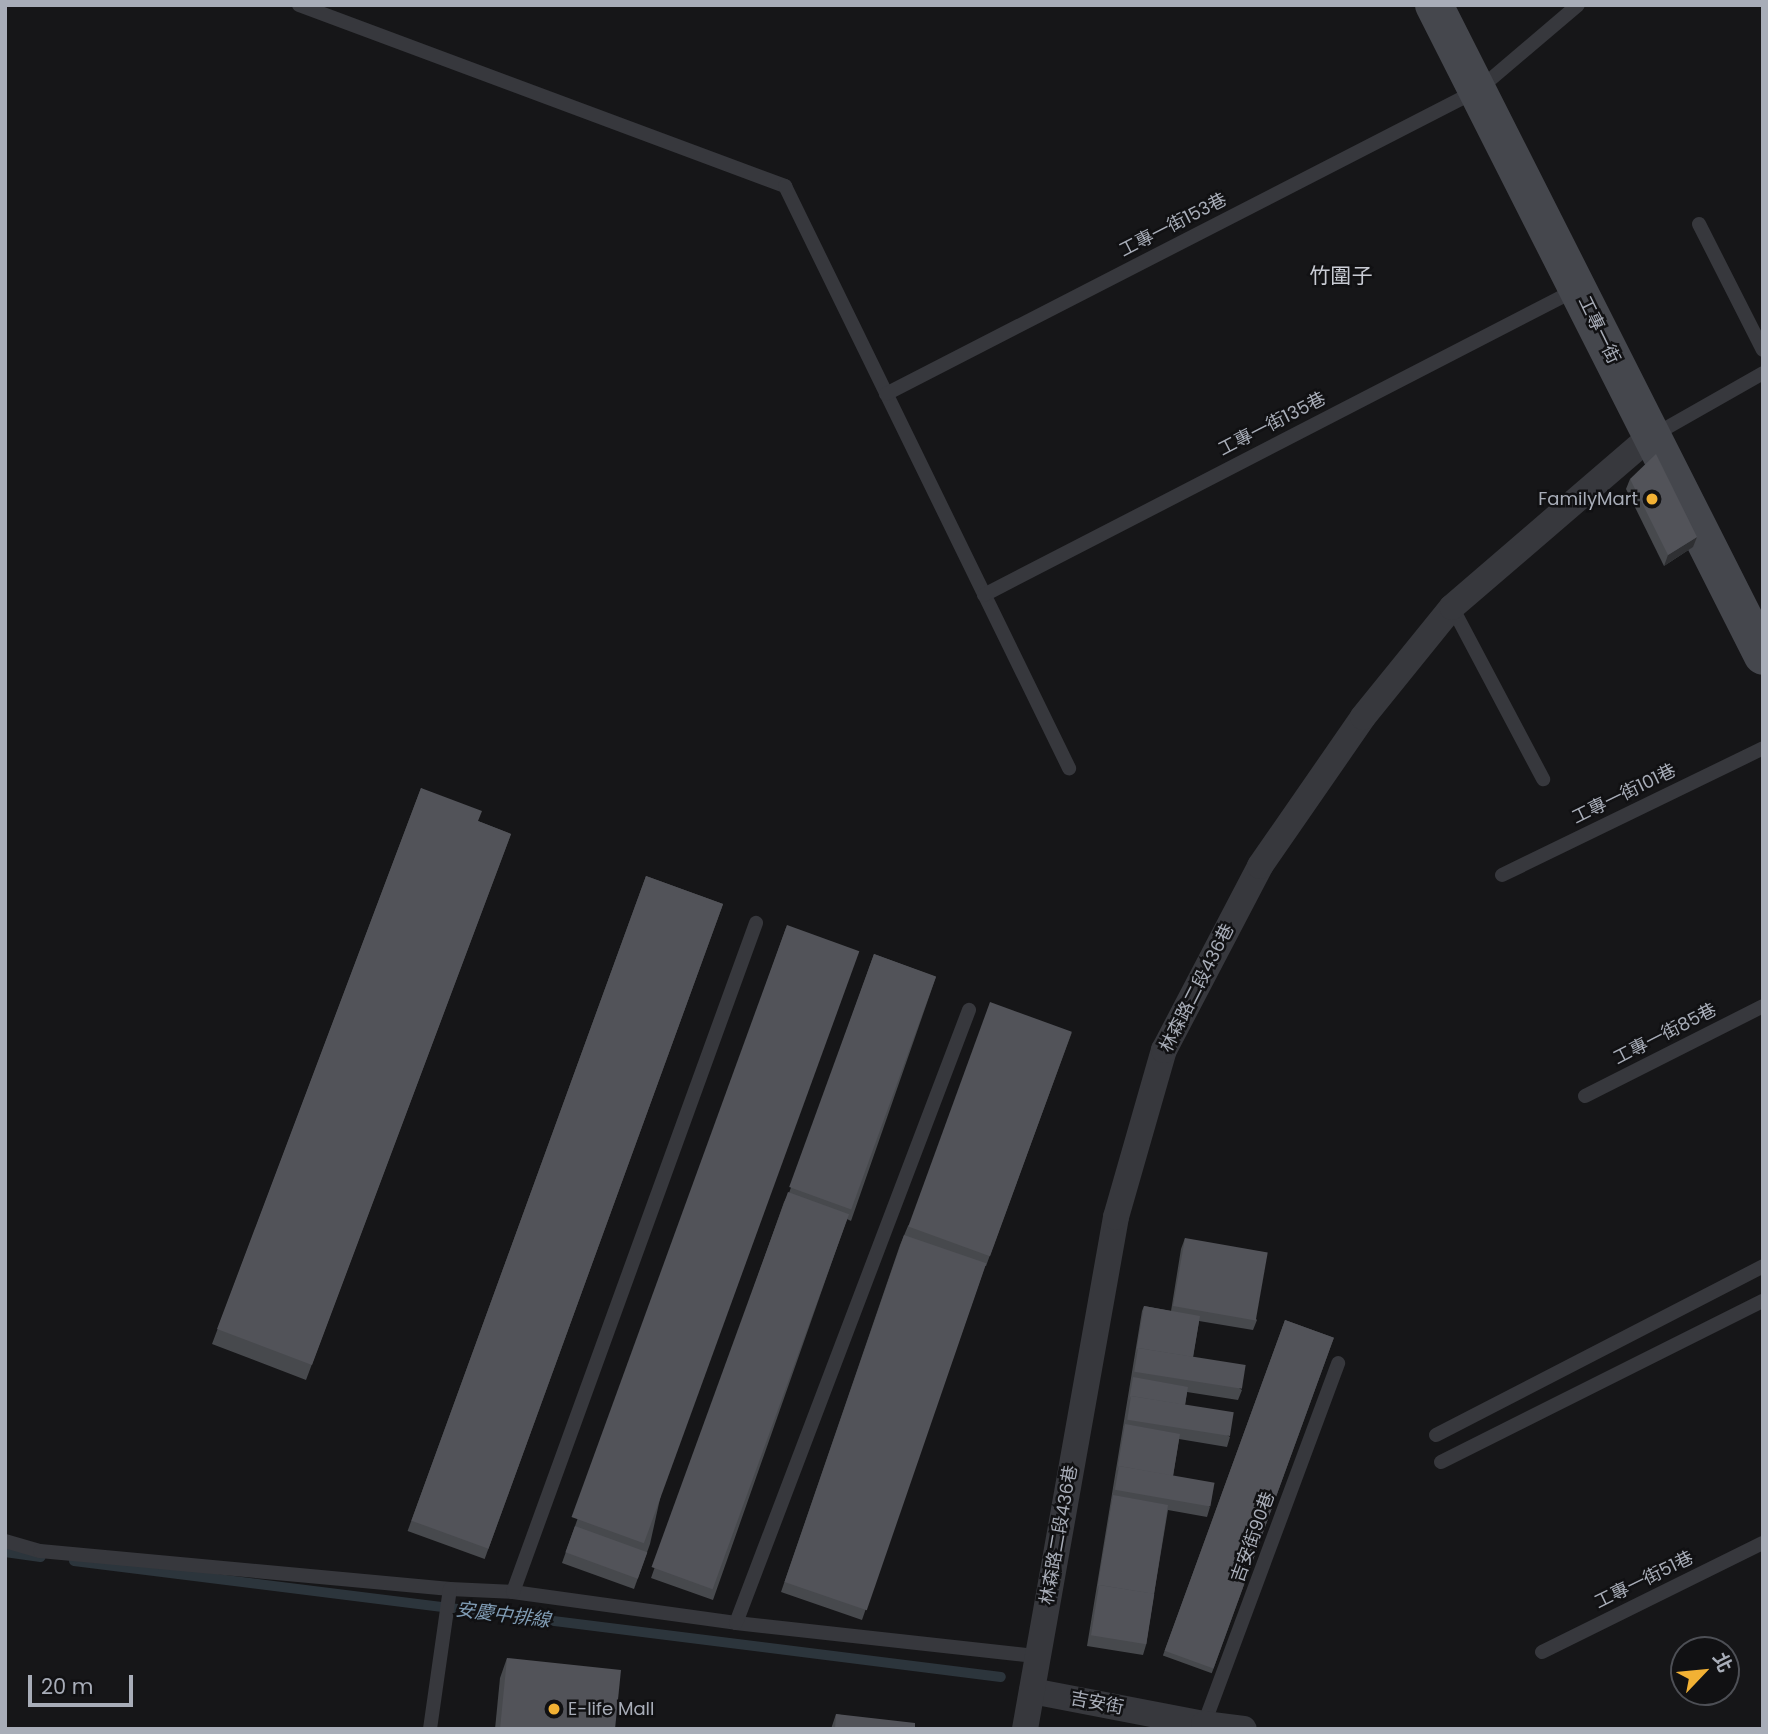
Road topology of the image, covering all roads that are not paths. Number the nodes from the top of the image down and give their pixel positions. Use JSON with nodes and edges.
{"nodes":[{"id":1,"x":299,"y":5,"type":"edge"},
{"id":2,"x":1434,"y":5,"type":"edge"},
{"id":3,"x":1578,"y":5,"type":"edge"},
{"id":4,"x":1478,"y":90,"type":"junction"},
{"id":5,"x":1699,"y":224,"type":"dead end"},
{"id":6,"x":1578,"y":288,"type":"junction"},
{"id":7,"x":1763,"y":350,"type":"edge"},
{"id":8,"x":1763,"y":373,"type":"edge"},
{"id":9,"x":886,"y":394,"type":"junction"},
{"id":10,"x":1651,"y":436,"type":"junction"},
{"id":11,"x":984,"y":595,"type":"junction"},
{"id":12,"x":1452,"y":607,"type":"junction"},
{"id":13,"x":1763,"y":656,"type":"edge"},
{"id":14,"x":1763,"y":748,"type":"edge"},
{"id":15,"x":1069,"y":768,"type":"dead end"},
{"id":16,"x":1543,"y":779,"type":"dead end"},
{"id":17,"x":1502,"y":875,"type":"dead end"},
{"id":18,"x":756,"y":923,"type":"dead end"},
{"id":19,"x":1763,"y":1006,"type":"edge"},
{"id":20,"x":969,"y":1010,"type":"dead end"},
{"id":21,"x":1585,"y":1096,"type":"dead end"},
{"id":22,"x":1763,"y":1266,"type":"edge"},
{"id":23,"x":1763,"y":1301,"type":"edge"},
{"id":24,"x":1338,"y":1363,"type":"dead end"},
{"id":25,"x":1436,"y":1435,"type":"dead end"},
{"id":26,"x":1441,"y":1462,"type":"dead end"},
{"id":27,"x":5,"y":1542,"type":"edge"},
{"id":28,"x":1763,"y":1543,"type":"edge"},
{"id":29,"x":450,"y":1589,"type":"junction"},
{"id":30,"x":513,"y":1592,"type":"junction"},
{"id":31,"x":736,"y":1623,"type":"junction"},
{"id":32,"x":1542,"y":1652,"type":"dead end"},
{"id":33,"x":1038,"y":1656,"type":"junction"},
{"id":34,"x":1032,"y":1691,"type":"junction"},
{"id":35,"x":1204,"y":1724,"type":"junction"},
{"id":36,"x":430,"y":1729,"type":"edge"},
{"id":37,"x":1025,"y":1729,"type":"edge"},
{"id":38,"x":1244,"y":1729,"type":"edge"}],
"edges":[{"from":1,"to":9,"type":"lane"},
{"from":2,"to":4,"type":"street","name":"工專一街"},
{"from":3,"to":4,"type":"lane","name":"工專一街153巷"},
{"from":4,"to":6,"type":"street","name":"工專一街"},
{"from":4,"to":9,"type":"lane","name":"工專一街153巷"},
{"from":5,"to":7,"type":"lane"},
{"from":6,"to":10,"type":"street","name":"工專一街"},
{"from":6,"to":11,"type":"lane","name":"工專一街135巷"},
{"from":8,"to":10,"type":"lane"},
{"from":9,"to":11,"type":"lane"},
{"from":10,"to":12,"type":"street","name":"林森路二段436巷"},
{"from":10,"to":13,"type":"street","name":"工專一街"},
{"from":11,"to":15,"type":"lane"},
{"from":12,"to":16,"type":"lane"},
{"from":12,"to":33,"type":"street","name":"林森路二段436巷"},
{"from":14,"to":17,"type":"lane","name":"工專一街101巷"},
{"from":18,"to":30,"type":"lane"},
{"from":19,"to":21,"type":"lane","name":"工專一街85巷"},
{"from":20,"to":31,"type":"lane"},
{"from":22,"to":25,"type":"lane"},
{"from":23,"to":26,"type":"lane"},
{"from":24,"to":35,"type":"lane","name":"吉安街90巷"},
{"from":27,"to":29,"type":"lane"},
{"from":28,"to":32,"type":"lane","name":"工專一街51巷"},
{"from":29,"to":30,"type":"lane"},
{"from":29,"to":36,"type":"lane"},
{"from":30,"to":31,"type":"lane"},
{"from":31,"to":33,"type":"lane"},
{"from":33,"to":34,"type":"street","name":"林森路二段436巷"},
{"from":34,"to":35,"type":"street","name":"吉安街"},
{"from":34,"to":37,"type":"street","name":"林森路二段436巷"},
{"from":35,"to":38,"type":"street","name":"吉安街"}]}
